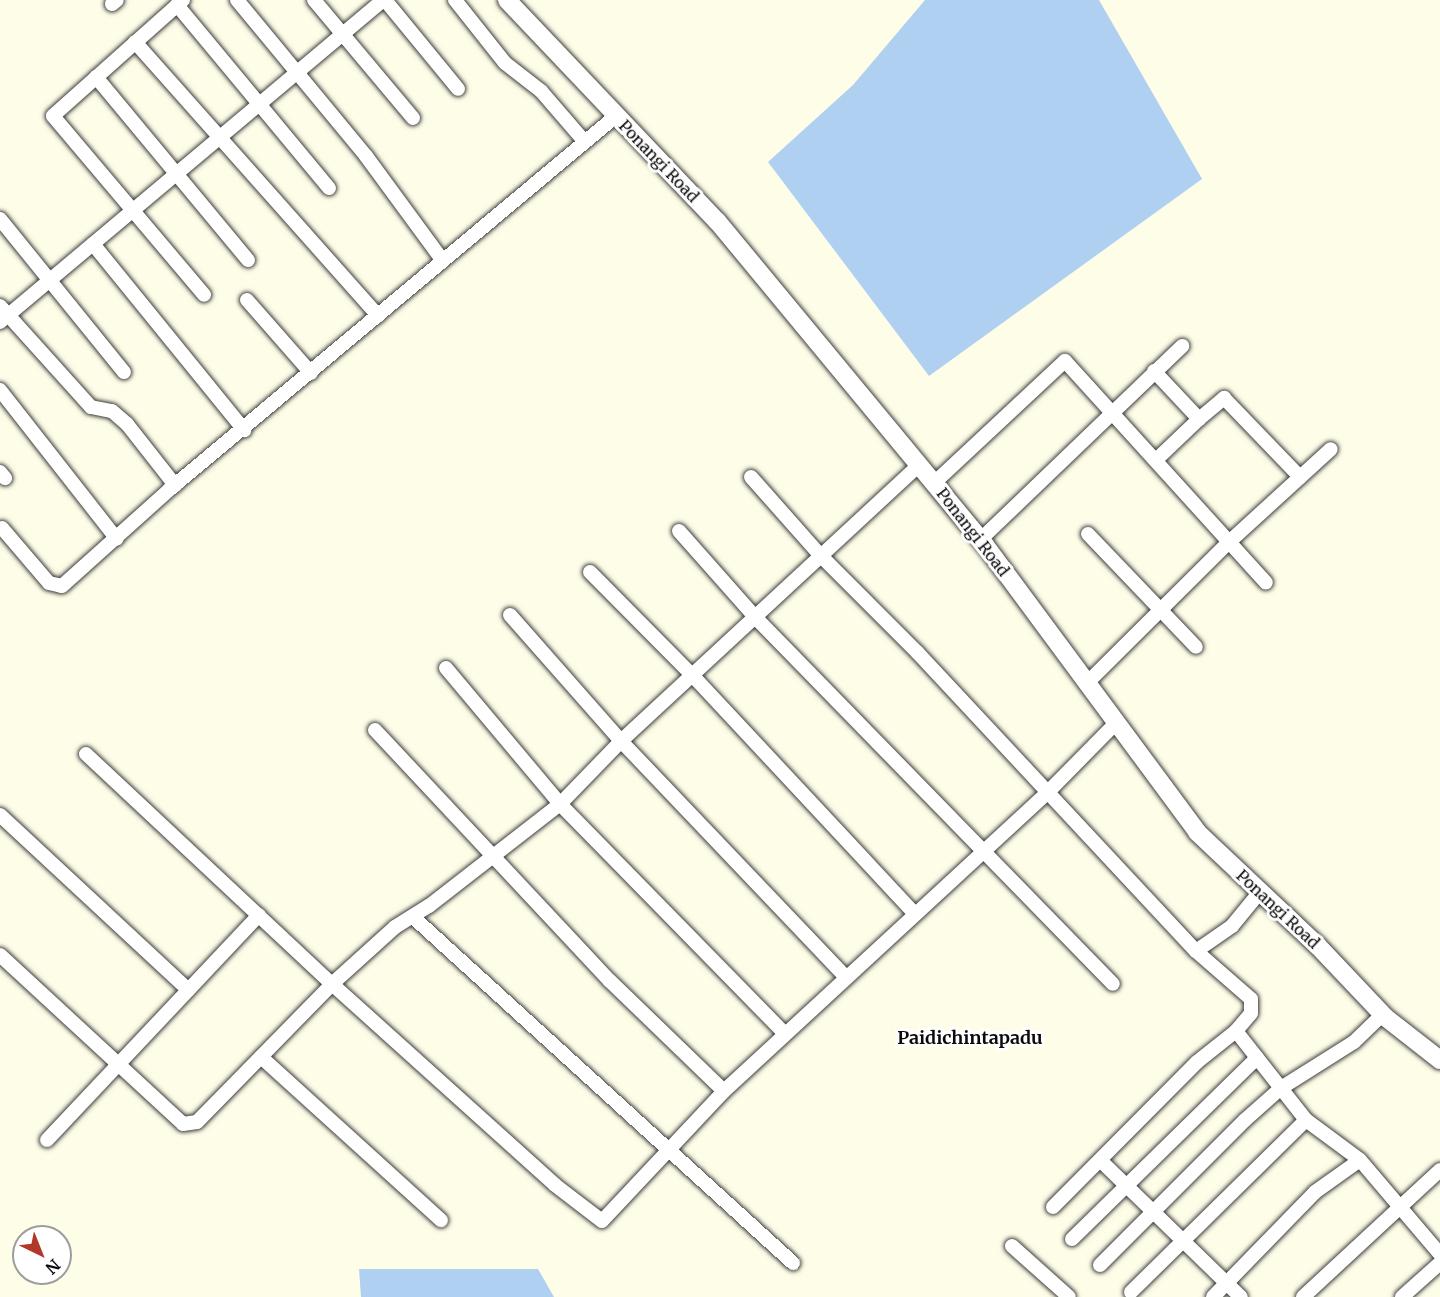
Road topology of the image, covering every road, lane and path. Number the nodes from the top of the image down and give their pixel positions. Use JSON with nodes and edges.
{"nodes":[{"id":1,"x":237,"y":0,"type":"edge"},
{"id":2,"x":314,"y":0,"type":"edge"},
{"id":3,"x":384,"y":0,"type":"edge"},
{"id":4,"x":454,"y":0,"type":"edge"},
{"id":5,"x":507,"y":0,"type":"edge"},
{"id":6,"x":180,"y":2,"type":"edge"},
{"id":7,"x":343,"y":34,"type":"junction"},
{"id":8,"x":135,"y":42,"type":"junction"},
{"id":9,"x":296,"y":72,"type":"junction"},
{"id":10,"x":96,"y":77,"type":"junction"},
{"id":11,"x":458,"y":89,"type":"dead end"},
{"id":12,"x":261,"y":103,"type":"junction"},
{"id":13,"x":616,"y":116,"type":"junction"},
{"id":14,"x":413,"y":118,"type":"dead end"},
{"id":15,"x":219,"y":138,"type":"junction"},
{"id":16,"x":585,"y":142,"type":"junction"},
{"id":17,"x":177,"y":173,"type":"junction"},
{"id":18,"x":329,"y":188,"type":"dead end"},
{"id":19,"x":135,"y":209,"type":"junction"},
{"id":20,"x":0,"y":219,"type":"edge"},
{"id":21,"x":93,"y":244,"type":"junction"},
{"id":22,"x":248,"y":260,"type":"dead end"},
{"id":23,"x":443,"y":261,"type":"junction"},
{"id":24,"x":51,"y":280,"type":"junction"},
{"id":25,"x":204,"y":295,"type":"dead end"},
{"id":26,"x":247,"y":300,"type":"dead end"},
{"id":27,"x":3,"y":315,"type":"edge"},
{"id":28,"x":378,"y":316,"type":"junction"},
{"id":29,"x":1182,"y":346,"type":"dead end"},
{"id":30,"x":1154,"y":371,"type":"junction"},
{"id":31,"x":124,"y":372,"type":"dead end"},
{"id":32,"x":311,"y":373,"type":"junction"},
{"id":33,"x":0,"y":390,"type":"edge"},
{"id":34,"x":1112,"y":412,"type":"junction"},
{"id":35,"x":1199,"y":419,"type":"junction"},
{"id":36,"x":244,"y":430,"type":"junction"},
{"id":37,"x":1331,"y":449,"type":"dead end"},
{"id":38,"x":1157,"y":459,"type":"junction"},
{"id":39,"x":919,"y":465,"type":"junction"},
{"id":40,"x":751,"y":477,"type":"dead end"},
{"id":41,"x":1300,"y":477,"type":"junction"},
{"id":42,"x":934,"y":483,"type":"junction"},
{"id":43,"x":175,"y":485,"type":"junction"},
{"id":44,"x":2,"y":528,"type":"dead end"},
{"id":45,"x":679,"y":531,"type":"dead end"},
{"id":46,"x":1088,"y":534,"type":"dead end"},
{"id":47,"x":117,"y":539,"type":"junction"},
{"id":48,"x":981,"y":539,"type":"junction"},
{"id":49,"x":1228,"y":543,"type":"junction"},
{"id":50,"x":821,"y":556,"type":"junction"},
{"id":51,"x":590,"y":572,"type":"dead end"},
{"id":52,"x":1266,"y":584,"type":"dead end"},
{"id":53,"x":1161,"y":610,"type":"junction"},
{"id":54,"x":510,"y":615,"type":"dead end"},
{"id":55,"x":756,"y":618,"type":"junction"},
{"id":56,"x":1196,"y":647,"type":"dead end"},
{"id":57,"x":447,"y":668,"type":"dead end"},
{"id":58,"x":694,"y":677,"type":"junction"},
{"id":59,"x":1086,"y":684,"type":"junction"},
{"id":60,"x":1115,"y":724,"type":"junction"},
{"id":61,"x":375,"y":730,"type":"dead end"},
{"id":62,"x":621,"y":741,"type":"junction"},
{"id":63,"x":86,"y":754,"type":"dead end"},
{"id":64,"x":1047,"y":793,"type":"junction"},
{"id":65,"x":560,"y":804,"type":"junction"},
{"id":66,"x":0,"y":815,"type":"edge"},
{"id":67,"x":981,"y":852,"type":"junction"},
{"id":68,"x":496,"y":856,"type":"junction"},
{"id":69,"x":1260,"y":893,"type":"junction"},
{"id":70,"x":914,"y":913,"type":"junction"},
{"id":71,"x":259,"y":915,"type":"junction"},
{"id":72,"x":413,"y":917,"type":"junction"},
{"id":73,"x":1196,"y":951,"type":"junction"},
{"id":74,"x":0,"y":956,"type":"edge"},
{"id":75,"x":845,"y":976,"type":"junction"},
{"id":76,"x":332,"y":984,"type":"junction"},
{"id":77,"x":1113,"y":984,"type":"dead end"},
{"id":78,"x":188,"y":990,"type":"junction"},
{"id":79,"x":1383,"y":1014,"type":"junction"},
{"id":80,"x":1236,"y":1031,"type":"junction"},
{"id":81,"x":785,"y":1034,"type":"junction"},
{"id":82,"x":261,"y":1057,"type":"junction"},
{"id":83,"x":1257,"y":1058,"type":"junction"},
{"id":84,"x":1440,"y":1060,"type":"edge"},
{"id":85,"x":117,"y":1066,"type":"junction"},
{"id":86,"x":1281,"y":1088,"type":"junction"},
{"id":87,"x":724,"y":1091,"type":"junction"},
{"id":88,"x":1306,"y":1120,"type":"junction"},
{"id":89,"x":47,"y":1140,"type":"dead end"},
{"id":90,"x":667,"y":1151,"type":"junction"},
{"id":91,"x":1360,"y":1160,"type":"junction"},
{"id":92,"x":1101,"y":1161,"type":"junction"},
{"id":93,"x":1440,"y":1170,"type":"edge"},
{"id":94,"x":1126,"y":1189,"type":"junction"},
{"id":95,"x":1401,"y":1204,"type":"junction"},
{"id":96,"x":1053,"y":1207,"type":"dead end"},
{"id":97,"x":1152,"y":1212,"type":"junction"},
{"id":98,"x":441,"y":1220,"type":"dead end"},
{"id":99,"x":1072,"y":1239,"type":"dead end"},
{"id":100,"x":1182,"y":1240,"type":"junction"},
{"id":101,"x":1012,"y":1246,"type":"dead end"},
{"id":102,"x":1440,"y":1254,"type":"edge"},
{"id":103,"x":792,"y":1263,"type":"dead end"},
{"id":104,"x":1440,"y":1263,"type":"edge"},
{"id":105,"x":1100,"y":1265,"type":"dead end"},
{"id":106,"x":1226,"y":1283,"type":"junction"},
{"id":107,"x":1131,"y":1292,"type":"dead end"},
{"id":108,"x":1069,"y":1297,"type":"edge"},
{"id":109,"x":1213,"y":1297,"type":"edge"},
{"id":110,"x":1241,"y":1297,"type":"edge"},
{"id":111,"x":1303,"y":1297,"type":"edge"},
{"id":112,"x":1402,"y":1297,"type":"edge"}],
"edges":[{"from":1,"to":9,"type":"street"},
{"from":2,"to":7,"type":"street"},
{"from":3,"to":7,"type":"street"},
{"from":3,"to":11,"type":"street"},
{"from":4,"to":16,"type":"street"},
{"from":5,"to":13,"type":"street","name":"Ponangi Road"},
{"from":6,"to":8,"type":"street"},
{"from":6,"to":12,"type":"street"},
{"from":7,"to":9,"type":"street"},
{"from":7,"to":14,"type":"street"},
{"from":8,"to":10,"type":"street"},
{"from":8,"to":15,"type":"street"},
{"from":9,"to":12,"type":"street"},
{"from":9,"to":23,"type":"street"},
{"from":10,"to":17,"type":"street"},
{"from":10,"to":19,"type":"street"},
{"from":12,"to":15,"type":"street"},
{"from":12,"to":18,"type":"street"},
{"from":13,"to":16,"type":"street"},
{"from":13,"to":39,"type":"street","name":"Ponangi Road"},
{"from":15,"to":17,"type":"street"},
{"from":15,"to":28,"type":"street"},
{"from":16,"to":23,"type":"street"},
{"from":17,"to":19,"type":"street"},
{"from":17,"to":22,"type":"street"},
{"from":19,"to":21,"type":"street"},
{"from":19,"to":25,"type":"street"},
{"from":20,"to":24,"type":"street"},
{"from":21,"to":24,"type":"street"},
{"from":21,"to":36,"type":"street"},
{"from":23,"to":28,"type":"street"},
{"from":24,"to":27,"type":"street"},
{"from":24,"to":31,"type":"street"},
{"from":26,"to":32,"type":"street"},
{"from":27,"to":43,"type":"street"},
{"from":28,"to":32,"type":"street"},
{"from":29,"to":30,"type":"street"},
{"from":30,"to":34,"type":"street"},
{"from":30,"to":35,"type":"street"},
{"from":32,"to":36,"type":"street"},
{"from":33,"to":47,"type":"street"},
{"from":34,"to":38,"type":"street"},
{"from":34,"to":42,"type":"street"},
{"from":34,"to":48,"type":"street"},
{"from":35,"to":38,"type":"street"},
{"from":35,"to":41,"type":"street"},
{"from":36,"to":43,"type":"street"},
{"from":37,"to":41,"type":"street"},
{"from":38,"to":49,"type":"street"},
{"from":39,"to":42,"type":"street","name":"Ponangi Road"},
{"from":39,"to":50,"type":"street"},
{"from":40,"to":50,"type":"street"},
{"from":41,"to":49,"type":"street"},
{"from":42,"to":48,"type":"street","name":"Ponangi Road"},
{"from":43,"to":47,"type":"street"},
{"from":44,"to":47,"type":"street"},
{"from":45,"to":55,"type":"street"},
{"from":46,"to":53,"type":"street"},
{"from":48,"to":59,"type":"street","name":"Ponangi Road"},
{"from":49,"to":52,"type":"street"},
{"from":49,"to":53,"type":"street"},
{"from":50,"to":55,"type":"street"},
{"from":50,"to":64,"type":"street"},
{"from":51,"to":58,"type":"street"},
{"from":53,"to":56,"type":"street"},
{"from":53,"to":59,"type":"street"},
{"from":54,"to":62,"type":"street"},
{"from":55,"to":58,"type":"street"},
{"from":55,"to":67,"type":"street"},
{"from":57,"to":65,"type":"street"},
{"from":58,"to":62,"type":"street"},
{"from":58,"to":70,"type":"street"},
{"from":59,"to":60,"type":"street","name":"Ponangi Road"},
{"from":60,"to":64,"type":"street"},
{"from":60,"to":69,"type":"street","name":"Ponangi Road"},
{"from":61,"to":68,"type":"street"},
{"from":62,"to":65,"type":"street"},
{"from":62,"to":75,"type":"street"},
{"from":63,"to":71,"type":"street"},
{"from":64,"to":67,"type":"street"},
{"from":64,"to":73,"type":"street"},
{"from":65,"to":68,"type":"street"},
{"from":65,"to":81,"type":"street"},
{"from":66,"to":78,"type":"street"},
{"from":67,"to":70,"type":"street"},
{"from":67,"to":77,"type":"street"},
{"from":68,"to":72,"type":"street"},
{"from":68,"to":87,"type":"street"},
{"from":69,"to":73,"type":"street"},
{"from":69,"to":79,"type":"street","name":"Ponangi Road"},
{"from":70,"to":75,"type":"street"},
{"from":71,"to":76,"type":"street"},
{"from":71,"to":78,"type":"street"},
{"from":72,"to":76,"type":"street"},
{"from":72,"to":90,"type":"street"},
{"from":73,"to":80,"type":"street"},
{"from":74,"to":85,"type":"street"},
{"from":75,"to":81,"type":"street"},
{"from":76,"to":82,"type":"street"},
{"from":76,"to":90,"type":"street"},
{"from":78,"to":85,"type":"street"},
{"from":79,"to":84,"type":"street","name":"Ponangi Road"},
{"from":79,"to":86,"type":"street"},
{"from":80,"to":83,"type":"street"},
{"from":80,"to":92,"type":"street"},
{"from":81,"to":87,"type":"street"},
{"from":82,"to":85,"type":"street"},
{"from":82,"to":98,"type":"street"},
{"from":83,"to":86,"type":"street"},
{"from":83,"to":94,"type":"street"},
{"from":85,"to":89,"type":"street"},
{"from":86,"to":88,"type":"street"},
{"from":86,"to":97,"type":"street"},
{"from":87,"to":90,"type":"street"},
{"from":88,"to":91,"type":"street"},
{"from":88,"to":100,"type":"street"},
{"from":90,"to":103,"type":"street"},
{"from":91,"to":95,"type":"street"},
{"from":91,"to":106,"type":"street"},
{"from":92,"to":94,"type":"street"},
{"from":92,"to":96,"type":"street"},
{"from":93,"to":95,"type":"street"},
{"from":94,"to":97,"type":"street"},
{"from":94,"to":99,"type":"street"},
{"from":95,"to":102,"type":"street"},
{"from":95,"to":111,"type":"street"},
{"from":97,"to":100,"type":"street"},
{"from":97,"to":105,"type":"street"},
{"from":100,"to":106,"type":"street"},
{"from":100,"to":107,"type":"street"},
{"from":101,"to":108,"type":"street"},
{"from":104,"to":112,"type":"street"},
{"from":106,"to":109,"type":"street"},
{"from":106,"to":110,"type":"street"}]}
